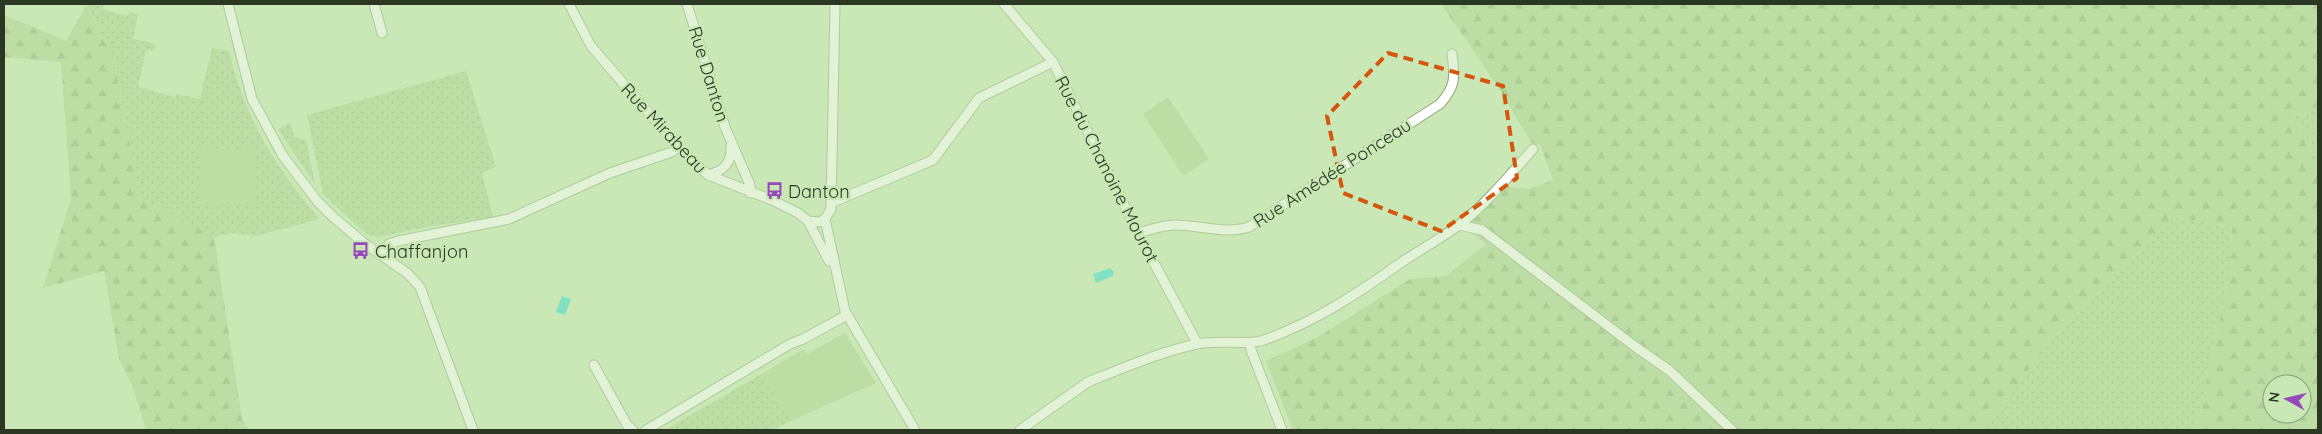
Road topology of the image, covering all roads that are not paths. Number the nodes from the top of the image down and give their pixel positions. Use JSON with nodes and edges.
{"nodes":[{"id":1,"x":228,"y":4,"type":"edge"},
{"id":2,"x":374,"y":4,"type":"edge"},
{"id":3,"x":569,"y":4,"type":"edge"},
{"id":4,"x":687,"y":4,"type":"edge"},
{"id":5,"x":835,"y":4,"type":"edge"},
{"id":6,"x":1004,"y":4,"type":"edge"},
{"id":7,"x":382,"y":33,"type":"dead end"},
{"id":8,"x":1452,"y":54,"type":"dead end"},
{"id":9,"x":1054,"y":62,"type":"junction"},
{"id":10,"x":731,"y":144,"type":"junction"},
{"id":11,"x":678,"y":147,"type":"junction"},
{"id":12,"x":1533,"y":149,"type":"dead end"},
{"id":13,"x":708,"y":175,"type":"junction"},
{"id":14,"x":750,"y":193,"type":"junction"},
{"id":15,"x":831,"y":203,"type":"junction"},
{"id":16,"x":822,"y":220,"type":"junction"},
{"id":17,"x":808,"y":221,"type":"junction"},
{"id":18,"x":1459,"y":224,"type":"junction"},
{"id":19,"x":1138,"y":233,"type":"junction"},
{"id":20,"x":381,"y":255,"type":"junction"},
{"id":21,"x":837,"y":278,"type":"junction"},
{"id":22,"x":847,"y":315,"type":"junction"},
{"id":23,"x":1250,"y":343,"type":"junction"},
{"id":24,"x":1197,"y":344,"type":"junction"},
{"id":25,"x":594,"y":365,"type":"dead end"},
{"id":26,"x":472,"y":430,"type":"edge"},
{"id":27,"x":633,"y":430,"type":"edge"},
{"id":28,"x":646,"y":430,"type":"edge"},
{"id":29,"x":915,"y":430,"type":"edge"},
{"id":30,"x":1020,"y":430,"type":"edge"},
{"id":31,"x":1282,"y":430,"type":"edge"},
{"id":32,"x":1732,"y":430,"type":"edge"}],
"edges":[{"from":1,"to":20,"type":"street"},
{"from":2,"to":7,"type":"street"},
{"from":3,"to":11,"type":"street","name":"Rue Mirabeau"},
{"from":4,"to":10,"type":"street","name":"Rue Danton"},
{"from":5,"to":15,"type":"street"},
{"from":6,"to":9,"type":"street","name":"Rue du Chanoine Mourot"},
{"from":8,"to":19,"type":"street","name":"Rue Amédée Ponceau"},
{"from":9,"to":15,"type":"street"},
{"from":9,"to":19,"type":"street","name":"Rue du Chanoine Mourot"},
{"from":10,"to":13,"type":"street","name":"Rue Danton"},
{"from":10,"to":14,"type":"street","name":"Rue Danton"},
{"from":11,"to":13,"type":"street","name":"Rue Mirabeau"},
{"from":11,"to":20,"type":"street"},
{"from":12,"to":18,"type":"street"},
{"from":13,"to":14,"type":"street","name":"Rue Mirabeau"},
{"from":14,"to":17,"type":"street","name":"Rue Mirabeau"},
{"from":15,"to":16,"type":"street"},
{"from":16,"to":17,"type":"street","name":"Rue Mirabeau"},
{"from":16,"to":21,"type":"street"},
{"from":17,"to":21,"type":"street"},
{"from":18,"to":23,"type":"street"},
{"from":18,"to":32,"type":"street"},
{"from":19,"to":24,"type":"street","name":"Rue du Chanoine Mourot"},
{"from":20,"to":26,"type":"street"},
{"from":21,"to":22,"type":"street"},
{"from":22,"to":28,"type":"street"},
{"from":22,"to":29,"type":"street"},
{"from":23,"to":24,"type":"street"},
{"from":23,"to":31,"type":"street"},
{"from":24,"to":30,"type":"street"},
{"from":25,"to":27,"type":"street"}]}
